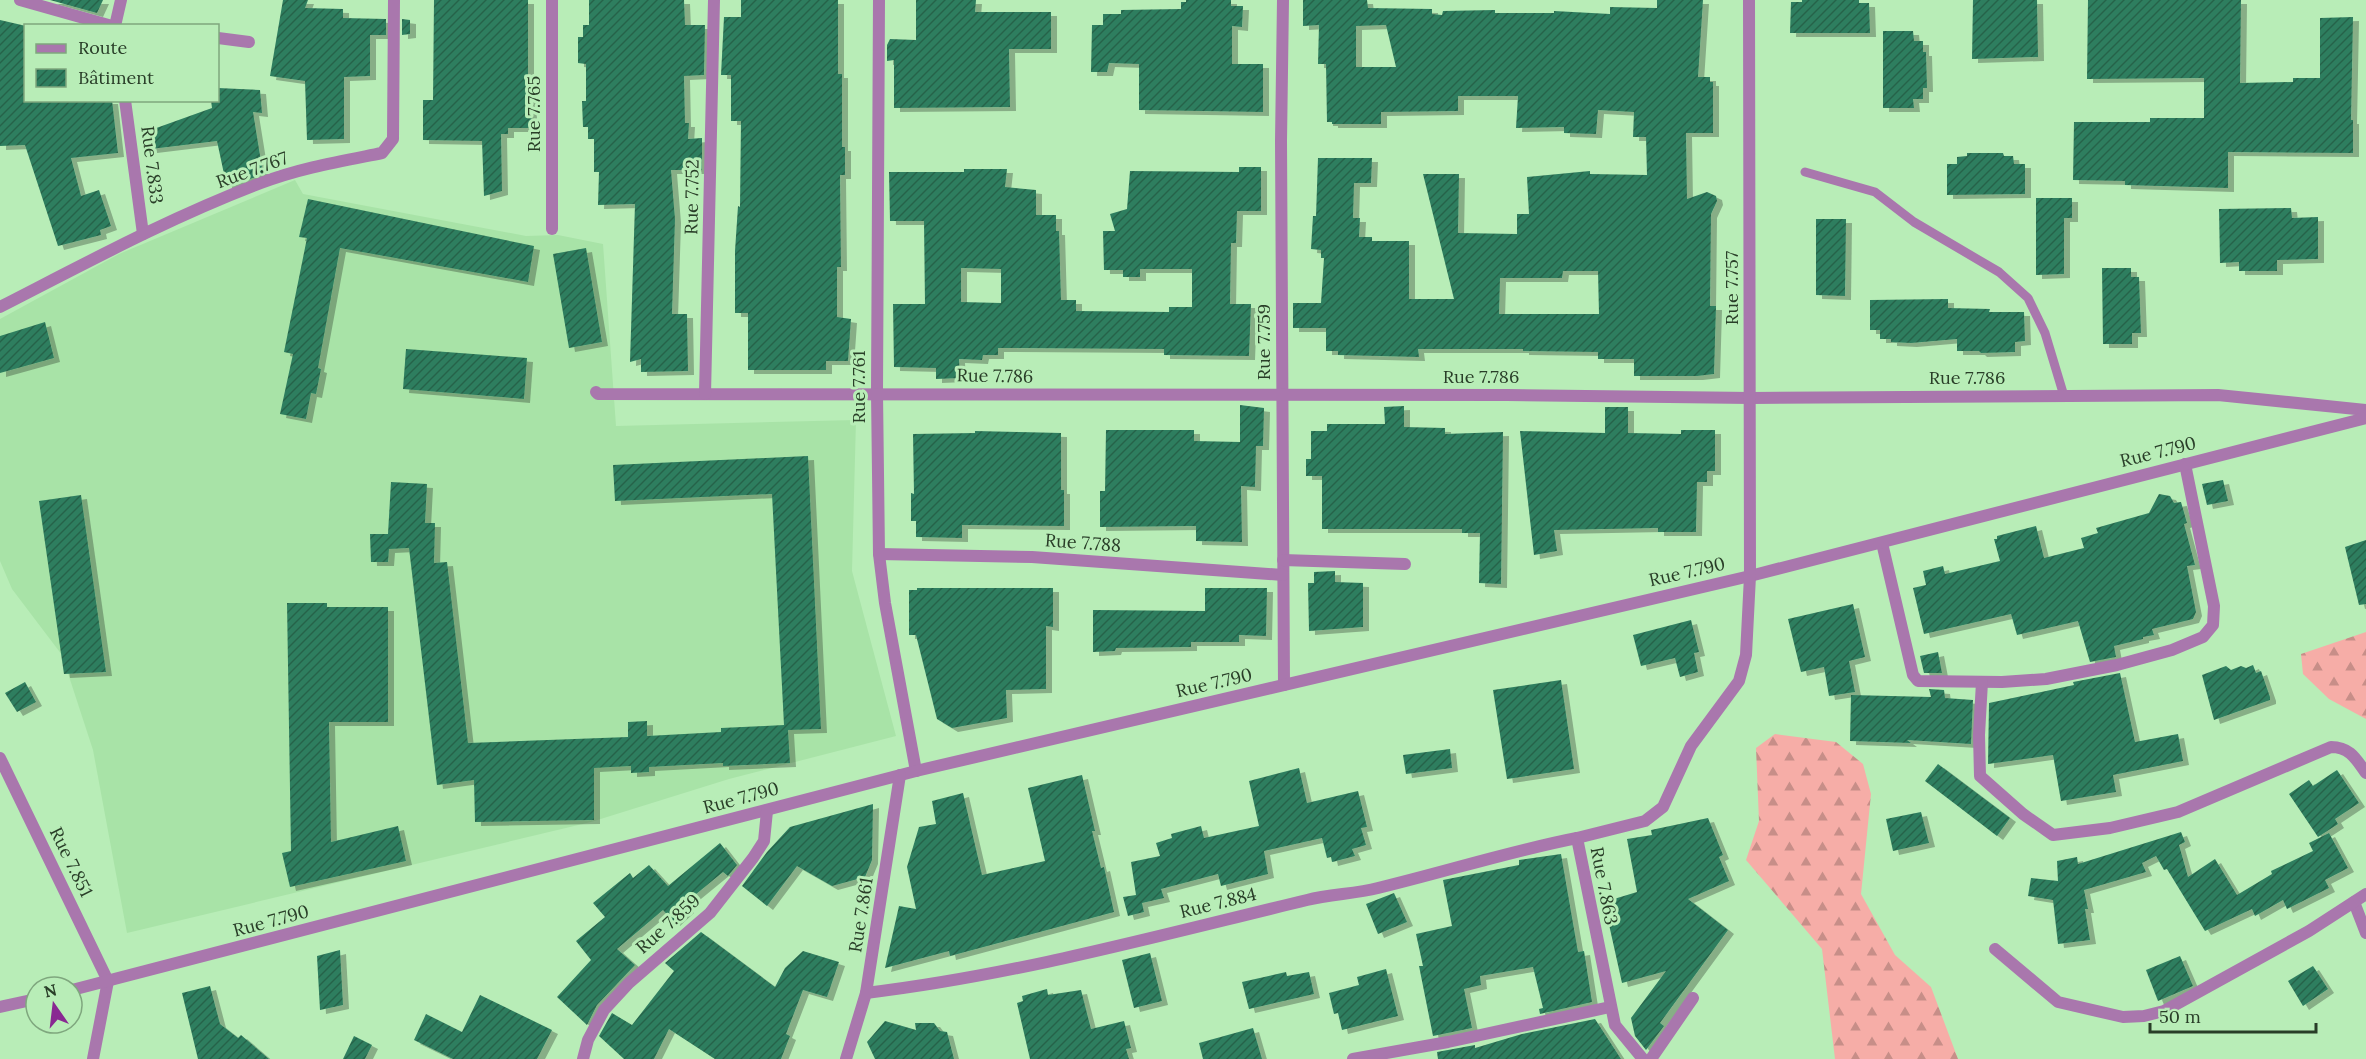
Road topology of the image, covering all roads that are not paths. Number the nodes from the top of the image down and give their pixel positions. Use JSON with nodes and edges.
{"nodes":[{"id":1,"x":20,"y":0,"type":"edge"},
{"id":2,"x":121,"y":0,"type":"edge"},
{"id":3,"x":394,"y":0,"type":"edge"},
{"id":4,"x":552,"y":0,"type":"edge"},
{"id":5,"x":714,"y":0,"type":"edge"},
{"id":6,"x":879,"y":0,"type":"edge"},
{"id":7,"x":1283,"y":0,"type":"edge"},
{"id":8,"x":1749,"y":0,"type":"edge"},
{"id":9,"x":106,"y":24,"type":"edge"},
{"id":10,"x":114,"y":24,"type":"edge"},
{"id":11,"x":219,"y":38,"type":"edge"},
{"id":12,"x":249,"y":42,"type":"dead end"},
{"id":13,"x":126,"y":102,"type":"edge"},
{"id":14,"x":1805,"y":172,"type":"dead end"},
{"id":15,"x":552,"y":229,"type":"dead end"},
{"id":16,"x":143,"y":234,"type":"junction"},
{"id":17,"x":0,"y":307,"type":"edge"},
{"id":18,"x":596,"y":392,"type":"dead end"},
{"id":19,"x":877,"y":393,"type":"junction"},
{"id":20,"x":705,"y":394,"type":"junction"},
{"id":21,"x":1282,"y":395,"type":"junction"},
{"id":22,"x":2064,"y":396,"type":"junction"},
{"id":23,"x":1750,"y":398,"type":"junction"},
{"id":24,"x":2366,"y":410,"type":"edge"},
{"id":25,"x":2366,"y":418,"type":"edge"},
{"id":26,"x":2185,"y":464,"type":"junction"},
{"id":27,"x":1882,"y":543,"type":"junction"},
{"id":28,"x":879,"y":554,"type":"junction"},
{"id":29,"x":1283,"y":560,"type":"junction"},
{"id":30,"x":1405,"y":564,"type":"dead end"},
{"id":31,"x":1283,"y":575,"type":"junction"},
{"id":32,"x":1750,"y":576,"type":"junction"},
{"id":33,"x":1982,"y":682,"type":"junction"},
{"id":34,"x":1284,"y":685,"type":"junction"},
{"id":35,"x":0,"y":758,"type":"edge"},
{"id":36,"x":916,"y":771,"type":"junction"},
{"id":37,"x":2366,"y":773,"type":"edge"},
{"id":38,"x":900,"y":775,"type":"junction"},
{"id":39,"x":767,"y":810,"type":"junction"},
{"id":40,"x":1577,"y":838,"type":"junction"},
{"id":41,"x":2366,"y":894,"type":"edge"},
{"id":42,"x":2354,"y":902,"type":"junction"},
{"id":43,"x":2366,"y":933,"type":"edge"},
{"id":44,"x":1995,"y":949,"type":"dead end"},
{"id":45,"x":108,"y":981,"type":"junction"},
{"id":46,"x":84,"y":987,"type":"edge"},
{"id":47,"x":866,"y":993,"type":"junction"},
{"id":48,"x":1693,"y":998,"type":"dead end"},
{"id":49,"x":24,"y":1002,"type":"edge"},
{"id":50,"x":0,"y":1007,"type":"edge"},
{"id":51,"x":1610,"y":1007,"type":"junction"},
{"id":52,"x":851,"y":1058,"type":"edge"},
{"id":53,"x":93,"y":1059,"type":"edge"},
{"id":54,"x":583,"y":1059,"type":"edge"},
{"id":55,"x":1353,"y":1059,"type":"edge"},
{"id":56,"x":1643,"y":1059,"type":"edge"},
{"id":57,"x":1651,"y":1059,"type":"edge"}],
"edges":[{"from":1,"to":9,"type":"street"},
{"from":2,"to":10,"type":"street"},
{"from":3,"to":16,"type":"street","name":"Rue 7.767"},
{"from":4,"to":15,"type":"street","name":"Rue 7.765"},
{"from":5,"to":20,"type":"street","name":"Rue 7.752"},
{"from":6,"to":19,"type":"street","name":"Rue 7.761"},
{"from":7,"to":21,"type":"street","name":"Rue 7.759"},
{"from":8,"to":23,"type":"street","name":"Rue 7.757"},
{"from":11,"to":12,"type":"street"},
{"from":13,"to":16,"type":"street","name":"Rue 7.833"},
{"from":14,"to":22,"type":"lane"},
{"from":16,"to":17,"type":"street","name":"Rue 7.767"},
{"from":18,"to":20,"type":"street","name":"Rue 7.786"},
{"from":19,"to":20,"type":"street","name":"Rue 7.786"},
{"from":19,"to":21,"type":"street","name":"Rue 7.786"},
{"from":19,"to":28,"type":"street","name":"Rue 7.761"},
{"from":21,"to":23,"type":"street","name":"Rue 7.786"},
{"from":21,"to":29,"type":"street","name":"Rue 7.759"},
{"from":22,"to":23,"type":"street","name":"Rue 7.786"},
{"from":22,"to":24,"type":"street","name":"Rue 7.786"},
{"from":23,"to":32,"type":"street","name":"Rue 7.757"},
{"from":25,"to":26,"type":"street","name":"Rue 7.790"},
{"from":26,"to":27,"type":"street","name":"Rue 7.790"},
{"from":26,"to":33,"type":"street"},
{"from":27,"to":32,"type":"street","name":"Rue 7.790"},
{"from":27,"to":33,"type":"street"},
{"from":28,"to":31,"type":"street","name":"Rue 7.788"},
{"from":28,"to":36,"type":"street","name":"Rue 7.761"},
{"from":29,"to":30,"type":"street"},
{"from":29,"to":31,"type":"street","name":"Rue 7.759"},
{"from":31,"to":34,"type":"street","name":"Rue 7.759"},
{"from":32,"to":34,"type":"street","name":"Rue 7.790"},
{"from":32,"to":40,"type":"street","name":"Rue 7.863"},
{"from":33,"to":37,"type":"street"},
{"from":34,"to":36,"type":"street","name":"Rue 7.790"},
{"from":35,"to":45,"type":"street","name":"Rue 7.851"},
{"from":36,"to":38,"type":"street","name":"Rue 7.790"},
{"from":38,"to":39,"type":"street","name":"Rue 7.790"},
{"from":38,"to":47,"type":"street","name":"Rue 7.861"},
{"from":39,"to":45,"type":"street","name":"Rue 7.790"},
{"from":39,"to":54,"type":"street","name":"Rue 7.859"},
{"from":40,"to":47,"type":"street","name":"Rue 7.884"},
{"from":40,"to":51,"type":"street","name":"Rue 7.863"},
{"from":41,"to":42,"type":"street"},
{"from":42,"to":43,"type":"street"},
{"from":42,"to":44,"type":"street"},
{"from":45,"to":46,"type":"street","name":"Rue 7.790"},
{"from":45,"to":53,"type":"street"},
{"from":47,"to":52,"type":"street","name":"Rue 7.861"},
{"from":48,"to":57,"type":"street"},
{"from":49,"to":50,"type":"street"},
{"from":51,"to":55,"type":"street"},
{"from":51,"to":56,"type":"street","name":"Rue 7.863"}]}
